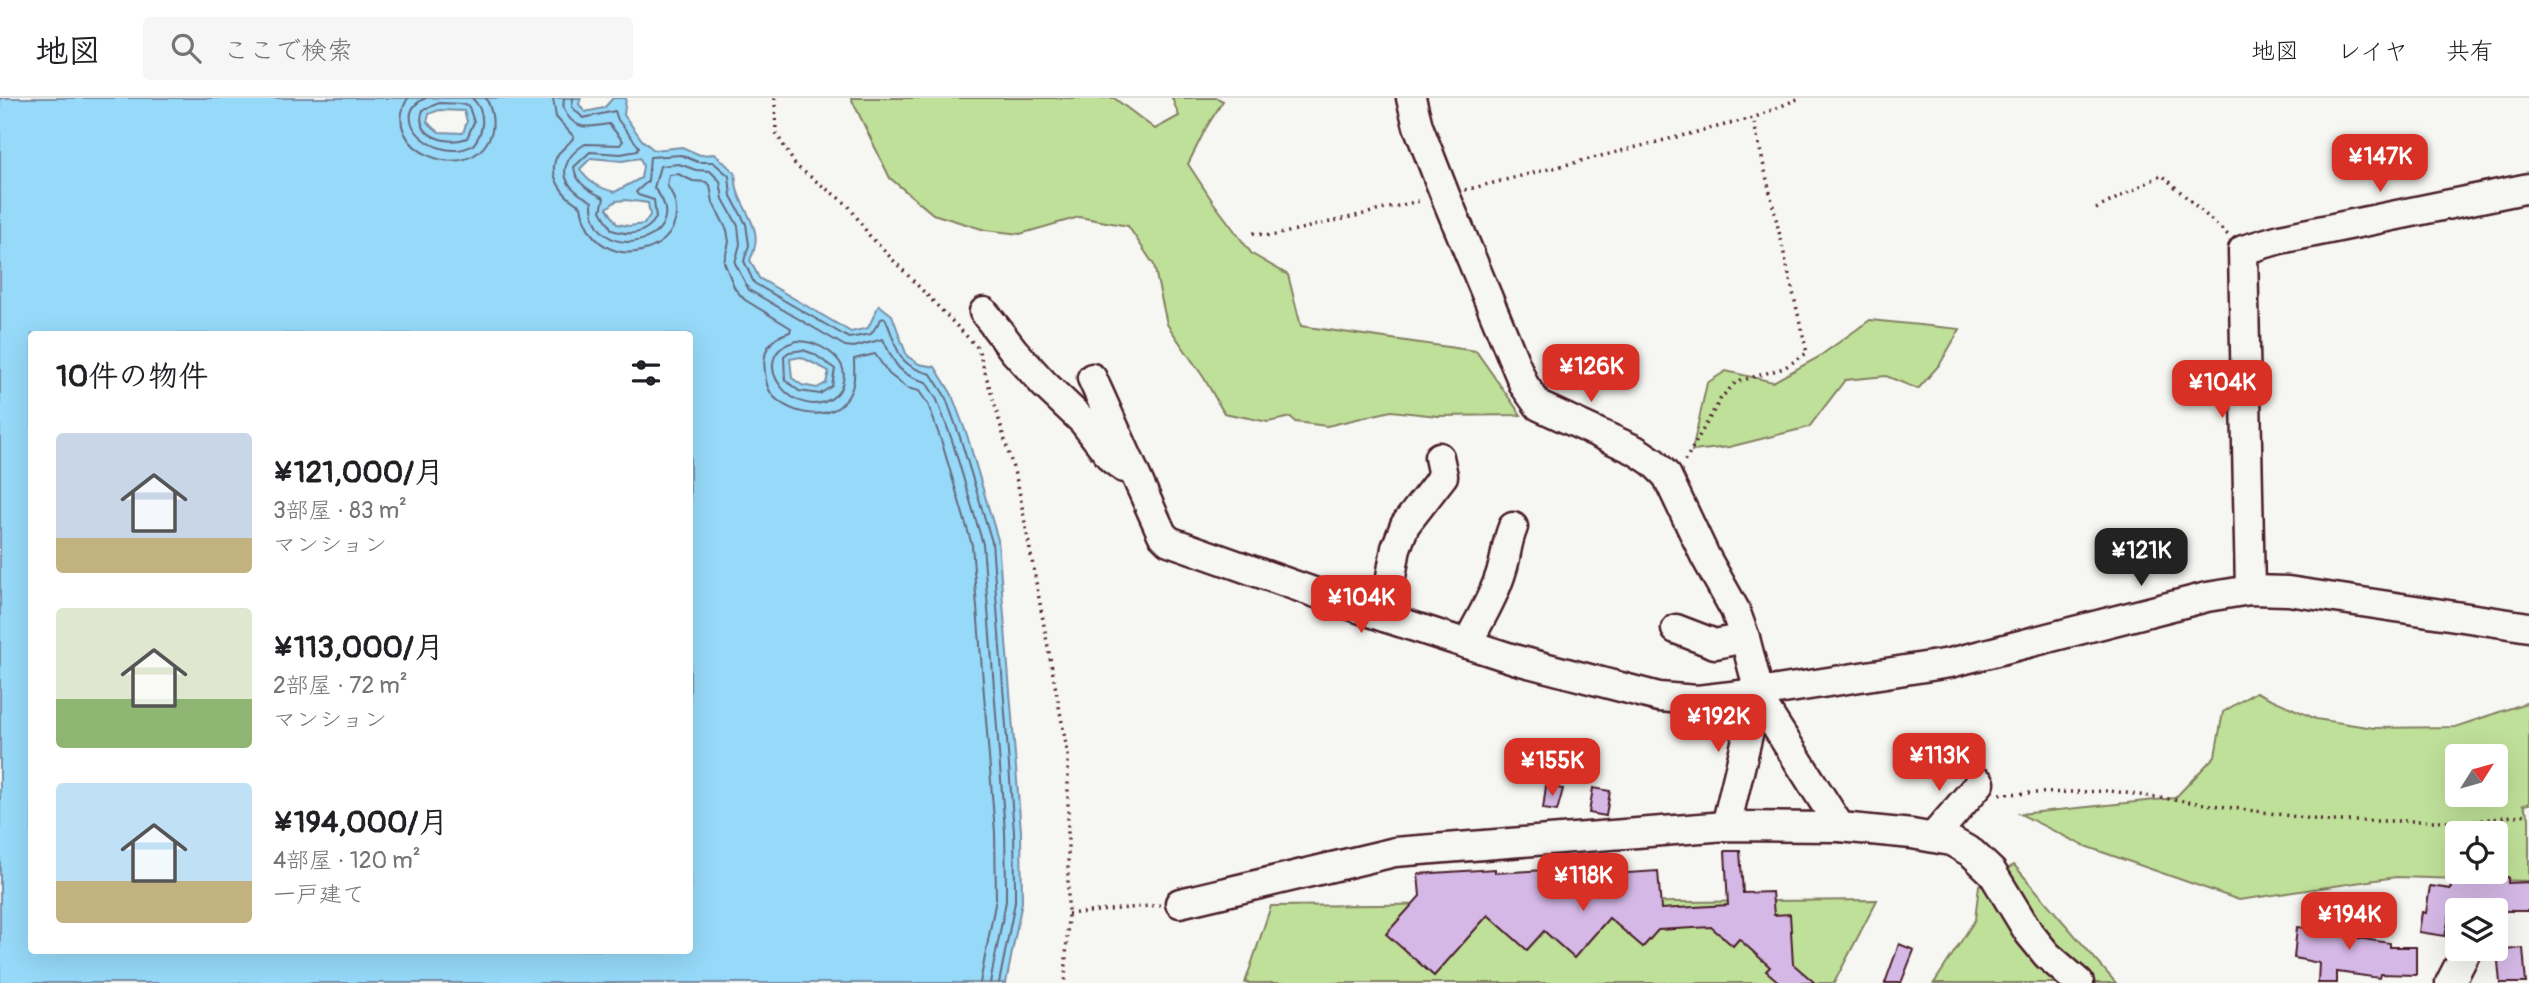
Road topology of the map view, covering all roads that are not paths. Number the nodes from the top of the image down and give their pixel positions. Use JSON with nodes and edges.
{"nodes":[{"id":1,"x":1411,"y":98,"type":"edge"},
{"id":2,"x":2529,"y":188,"type":"edge"},
{"id":3,"x":984,"y":312,"type":"dead end"},
{"id":4,"x":1092,"y":379,"type":"dead end"},
{"id":5,"x":1439,"y":457,"type":"dead end"},
{"id":6,"x":1135,"y":475,"type":"junction"},
{"id":7,"x":1513,"y":527,"type":"dead end"},
{"id":8,"x":2250,"y":590,"type":"junction"},
{"id":9,"x":1384,"y":617,"type":"junction"},
{"id":10,"x":2529,"y":626,"type":"edge"},
{"id":11,"x":1676,"y":629,"type":"dead end"},
{"id":12,"x":1745,"y":638,"type":"junction"},
{"id":13,"x":1467,"y":644,"type":"junction"},
{"id":14,"x":1758,"y":693,"type":"junction"},
{"id":15,"x":1973,"y":791,"type":"road end"},
{"id":16,"x":1726,"y":826,"type":"junction"},
{"id":17,"x":1840,"y":827,"type":"junction"},
{"id":18,"x":1934,"y":836,"type":"junction"},
{"id":19,"x":1180,"y":903,"type":"road end"},
{"id":20,"x":2461,"y":961,"type":"edge"},
{"id":21,"x":2078,"y":983,"type":"edge"},
{"id":22,"x":2450,"y":983,"type":"edge"}],
"edges":[{"from":1,"to":12,"type":"street"},
{"from":2,"to":8,"type":"street"},
{"from":3,"to":6,"type":"street"},
{"from":4,"to":6,"type":"street"},
{"from":5,"to":9,"type":"street"},
{"from":6,"to":9,"type":"street"},
{"from":7,"to":13,"type":"street"},
{"from":8,"to":10,"type":"street"},
{"from":8,"to":14,"type":"street"},
{"from":9,"to":13,"type":"street"},
{"from":11,"to":12,"type":"street"},
{"from":12,"to":14,"type":"street"},
{"from":13,"to":14,"type":"street"},
{"from":14,"to":16,"type":"street"},
{"from":14,"to":17,"type":"street"},
{"from":15,"to":18,"type":"street"},
{"from":16,"to":17,"type":"street"},
{"from":16,"to":19,"type":"street"},
{"from":17,"to":18,"type":"street"},
{"from":18,"to":21,"type":"street"},
{"from":20,"to":22,"type":"street"}]}
